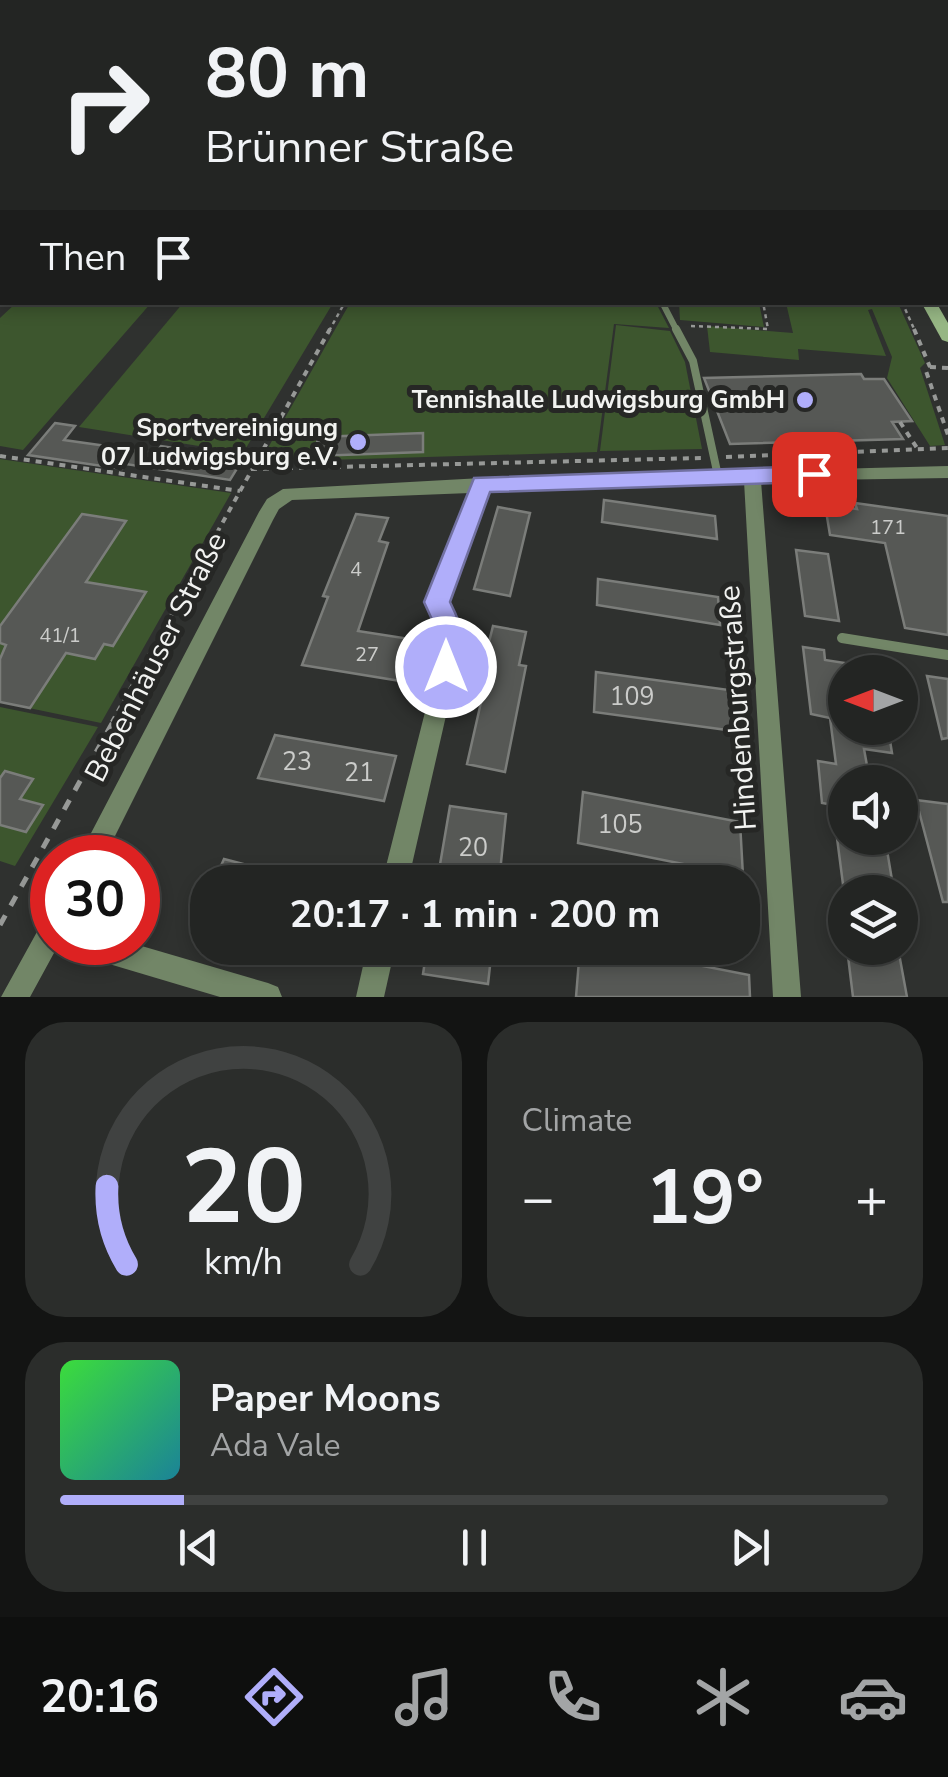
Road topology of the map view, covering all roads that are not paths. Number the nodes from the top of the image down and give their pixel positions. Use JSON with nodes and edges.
{"nodes":[{"id":1,"x":316,"y":0,"type":"edge"},
{"id":2,"x":330,"y":0,"type":"edge"},
{"id":3,"x":664,"y":305,"type":"edge"},
{"id":4,"x":930,"y":305,"type":"edge"},
{"id":5,"x":947,"y":334,"type":"edge"},
{"id":6,"x":713,"y":457,"type":"joint"},
{"id":7,"x":948,"y":472,"type":"edge"},
{"id":8,"x":752,"y":475,"type":"junction"},
{"id":9,"x":718,"y":476,"type":"junction"},
{"id":10,"x":482,"y":484,"type":"junction"},
{"id":11,"x":842,"y":638,"type":"dead end"},
{"id":12,"x":948,"y":655,"type":"edge"},
{"id":13,"x":102,"y":835,"type":"edge"},
{"id":14,"x":399,"y":865,"type":"edge"},
{"id":15,"x":34,"y":965,"type":"edge"},
{"id":16,"x":158,"y":965,"type":"edge"},
{"id":17,"x":377,"y":965,"type":"edge"},
{"id":18,"x":15,"y":997,"type":"edge"},
{"id":19,"x":268,"y":997,"type":"edge"},
{"id":20,"x":370,"y":997,"type":"edge"},
{"id":21,"x":787,"y":997,"type":"edge"}],
"edges":[{"from":1,"to":2,"type":"street"},
{"from":3,"to":6,"type":"lane"},
{"from":4,"to":5,"type":"main road"},
{"from":6,"to":9,"type":"lane"},
{"from":7,"to":8,"type":"street"},
{"from":8,"to":9,"type":"street"},
{"from":8,"to":21,"type":"street","name":"Hindenburgstraße"},
{"from":9,"to":10,"type":"street"},
{"from":10,"to":13,"type":"street","name":"Bebenhäuser Straße"},
{"from":10,"to":14,"type":"street"},
{"from":11,"to":12,"type":"lane"},
{"from":15,"to":18,"type":"street"},
{"from":16,"to":19,"type":"street"},
{"from":17,"to":20,"type":"street"}]}
